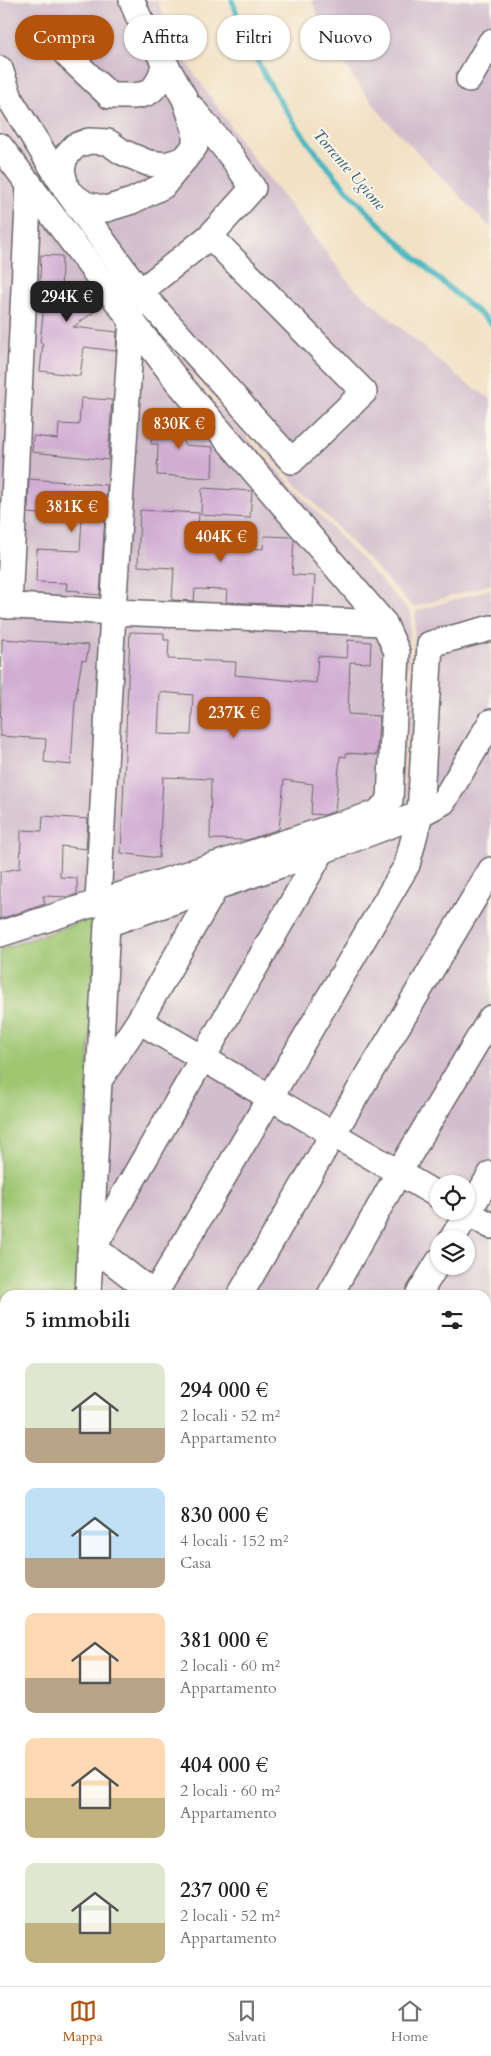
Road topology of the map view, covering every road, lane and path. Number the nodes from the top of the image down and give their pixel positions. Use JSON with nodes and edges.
{"nodes":[{"id":1,"x":132,"y":0,"type":"edge"},
{"id":2,"x":491,"y":42,"type":"edge"},
{"id":3,"x":72,"y":60,"type":"edge"},
{"id":4,"x":164,"y":65,"type":"junction"},
{"id":5,"x":0,"y":69,"type":"edge"},
{"id":6,"x":469,"y":80,"type":"dead end"},
{"id":7,"x":184,"y":99,"type":"junction"},
{"id":8,"x":0,"y":146,"type":"edge"},
{"id":9,"x":186,"y":159,"type":"junction"},
{"id":10,"x":29,"y":183,"type":"junction"},
{"id":11,"x":67,"y":191,"type":"junction"},
{"id":12,"x":210,"y":236,"type":"junction"},
{"id":13,"x":140,"y":292,"type":"junction"},
{"id":14,"x":132,"y":320,"type":"junction"},
{"id":15,"x":4,"y":605,"type":"edge"},
{"id":16,"x":113,"y":612,"type":"junction"},
{"id":17,"x":384,"y":623,"type":"junction"},
{"id":18,"x":491,"y":628,"type":"edge"},
{"id":19,"x":489,"y":730,"type":"edge"},
{"id":20,"x":420,"y":814,"type":"junction"},
{"id":21,"x":322,"y":851,"type":"junction"},
{"id":22,"x":491,"y":870,"type":"edge"},
{"id":23,"x":216,"y":887,"type":"junction"},
{"id":24,"x":98,"y":901,"type":"junction"},
{"id":25,"x":0,"y":934,"type":"edge"},
{"id":26,"x":491,"y":1018,"type":"edge"},
{"id":27,"x":139,"y":1020,"type":"junction"},
{"id":28,"x":204,"y":1058,"type":"junction"},
{"id":29,"x":99,"y":1081,"type":"junction"},
{"id":30,"x":270,"y":1097,"type":"junction"},
{"id":31,"x":333,"y":1134,"type":"junction"},
{"id":32,"x":399,"y":1172,"type":"junction"},
{"id":33,"x":491,"y":1174,"type":"edge"},
{"id":34,"x":430,"y":1191,"type":"edge"},
{"id":35,"x":475,"y":1199,"type":"edge"},
{"id":36,"x":475,"y":1217,"type":"edge"},
{"id":37,"x":491,"y":1226,"type":"edge"},
{"id":38,"x":90,"y":1254,"type":"junction"},
{"id":39,"x":430,"y":1275,"type":"edge"},
{"id":40,"x":88,"y":1290,"type":"edge"},
{"id":41,"x":149,"y":1290,"type":"edge"},
{"id":42,"x":158,"y":1290,"type":"edge"},
{"id":43,"x":243,"y":1290,"type":"edge"},
{"id":44,"x":333,"y":1290,"type":"edge"},
{"id":45,"x":421,"y":1290,"type":"edge"}],
"edges":[{"from":1,"to":4,"type":"street"},
{"from":2,"to":6,"type":"street"},
{"from":3,"to":4,"type":"street"},
{"from":4,"to":7,"type":"street"},
{"from":5,"to":11,"type":"street"},
{"from":7,"to":9,"type":"street"},
{"from":7,"to":12,"type":"street"},
{"from":8,"to":10,"type":"street"},
{"from":9,"to":11,"type":"street"},
{"from":9,"to":11,"type":"street"},
{"from":10,"to":14,"type":"street"},
{"from":10,"to":15,"type":"street"},
{"from":11,"to":13,"type":"street"},
{"from":12,"to":13,"type":"street"},
{"from":12,"to":13,"type":"street"},
{"from":14,"to":16,"type":"street"},
{"from":14,"to":17,"type":"street"},
{"from":15,"to":16,"type":"street"},
{"from":16,"to":17,"type":"street"},
{"from":16,"to":24,"type":"street"},
{"from":17,"to":24,"type":"street"},
{"from":18,"to":20,"type":"street"},
{"from":19,"to":20,"type":"street"},
{"from":20,"to":21,"type":"street"},
{"from":20,"to":30,"type":"street"},
{"from":21,"to":23,"type":"street"},
{"from":21,"to":28,"type":"street"},
{"from":22,"to":31,"type":"street"},
{"from":23,"to":27,"type":"street"},
{"from":23,"to":29,"type":"street"},
{"from":24,"to":25,"type":"street"},
{"from":26,"to":32,"type":"street"},
{"from":27,"to":28,"type":"street"},
{"from":27,"to":29,"type":"street"},
{"from":28,"to":30,"type":"street"},
{"from":28,"to":38,"type":"street"},
{"from":29,"to":38,"type":"street"},
{"from":30,"to":31,"type":"street"},
{"from":30,"to":42,"type":"street"},
{"from":31,"to":32,"type":"street"},
{"from":31,"to":43,"type":"street"},
{"from":32,"to":34,"type":"street"},
{"from":32,"to":44,"type":"street"},
{"from":33,"to":35,"type":"street"},
{"from":36,"to":37,"type":"street"},
{"from":38,"to":40,"type":"street"},
{"from":38,"to":41,"type":"street"},
{"from":39,"to":45,"type":"street"}]}
